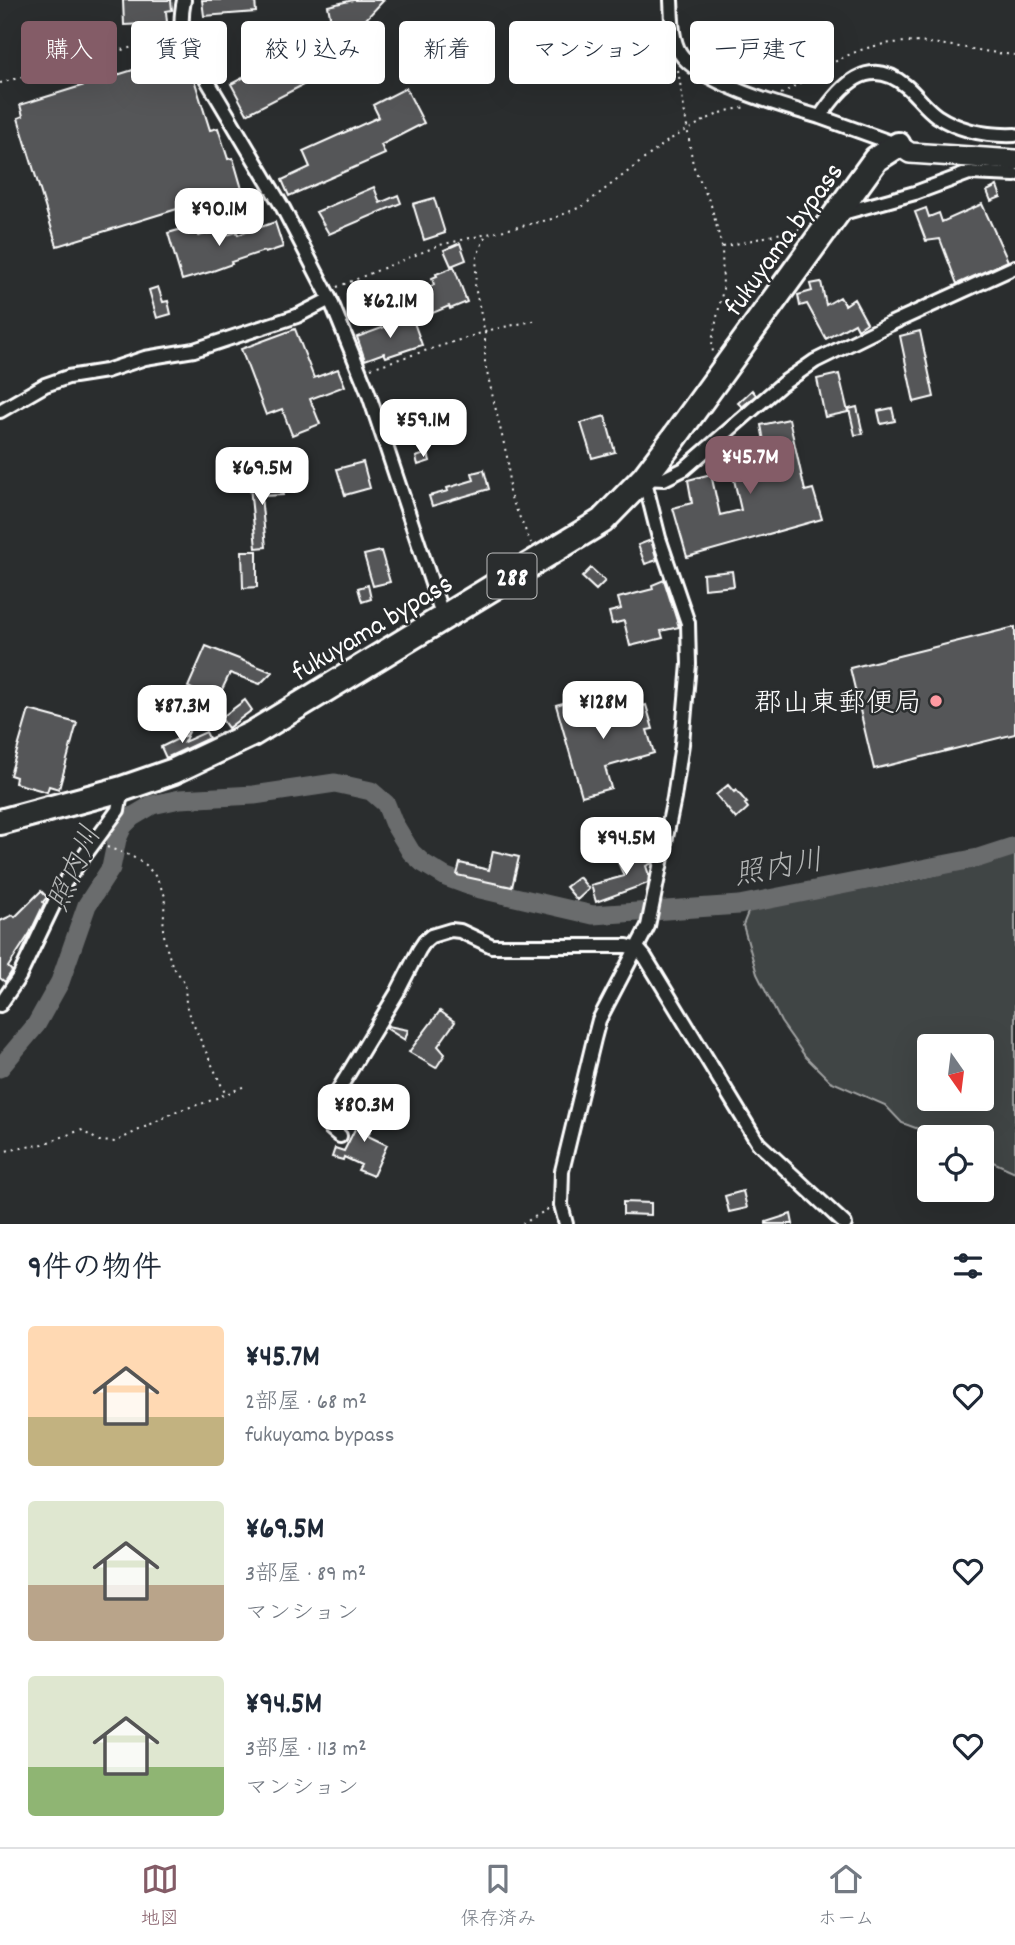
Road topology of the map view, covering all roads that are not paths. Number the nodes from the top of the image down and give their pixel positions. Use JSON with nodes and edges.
{"nodes":[{"id":1,"x":184,"y":0,"type":"edge"},
{"id":2,"x":671,"y":0,"type":"edge"},
{"id":3,"x":820,"y":117,"type":"junction"},
{"id":4,"x":1015,"y":135,"type":"edge"},
{"id":5,"x":907,"y":146,"type":"junction"},
{"id":6,"x":1015,"y":147,"type":"edge"},
{"id":7,"x":1015,"y":160,"type":"edge"},
{"id":8,"x":1015,"y":175,"type":"edge"},
{"id":9,"x":833,"y":218,"type":"junction"},
{"id":10,"x":1015,"y":267,"type":"edge"},
{"id":11,"x":328,"y":295,"type":"junction"},
{"id":12,"x":0,"y":411,"type":"edge"},
{"id":13,"x":644,"y":478,"type":"junction"},
{"id":14,"x":443,"y":617,"type":"junction"},
{"id":15,"x":122,"y":789,"type":"junction"},
{"id":16,"x":0,"y":822,"type":"edge"},
{"id":17,"x":636,"y":948,"type":"junction"},
{"id":18,"x":0,"y":1005,"type":"edge"},
{"id":19,"x":340,"y":1136,"type":"dead end"},
{"id":20,"x":566,"y":1224,"type":"edge"},
{"id":21,"x":845,"y":1224,"type":"edge"}],
"edges":[{"from":1,"to":11,"type":"street"},
{"from":2,"to":3,"type":"street"},
{"from":3,"to":4,"type":"street"},
{"from":3,"to":5,"type":"street"},
{"from":5,"to":6,"type":"main road"},
{"from":5,"to":7,"type":"main road"},
{"from":5,"to":9,"type":"highway","name":"fukuyama bypass","number":"288"},
{"from":8,"to":9,"type":"street"},
{"from":9,"to":13,"type":"highway","name":"fukuyama bypass","number":"288"},
{"from":10,"to":13,"type":"street"},
{"from":11,"to":12,"type":"street"},
{"from":11,"to":14,"type":"street"},
{"from":13,"to":14,"type":"highway","name":"fukuyama bypass","number":"288"},
{"from":13,"to":17,"type":"street"},
{"from":14,"to":15,"type":"highway","name":"fukuyama bypass","number":"288"},
{"from":15,"to":16,"type":"highway","name":"fukuyama bypass","number":"288"},
{"from":15,"to":18,"type":"street"},
{"from":17,"to":19,"type":"street"},
{"from":17,"to":20,"type":"street"},
{"from":17,"to":21,"type":"street"}]}
